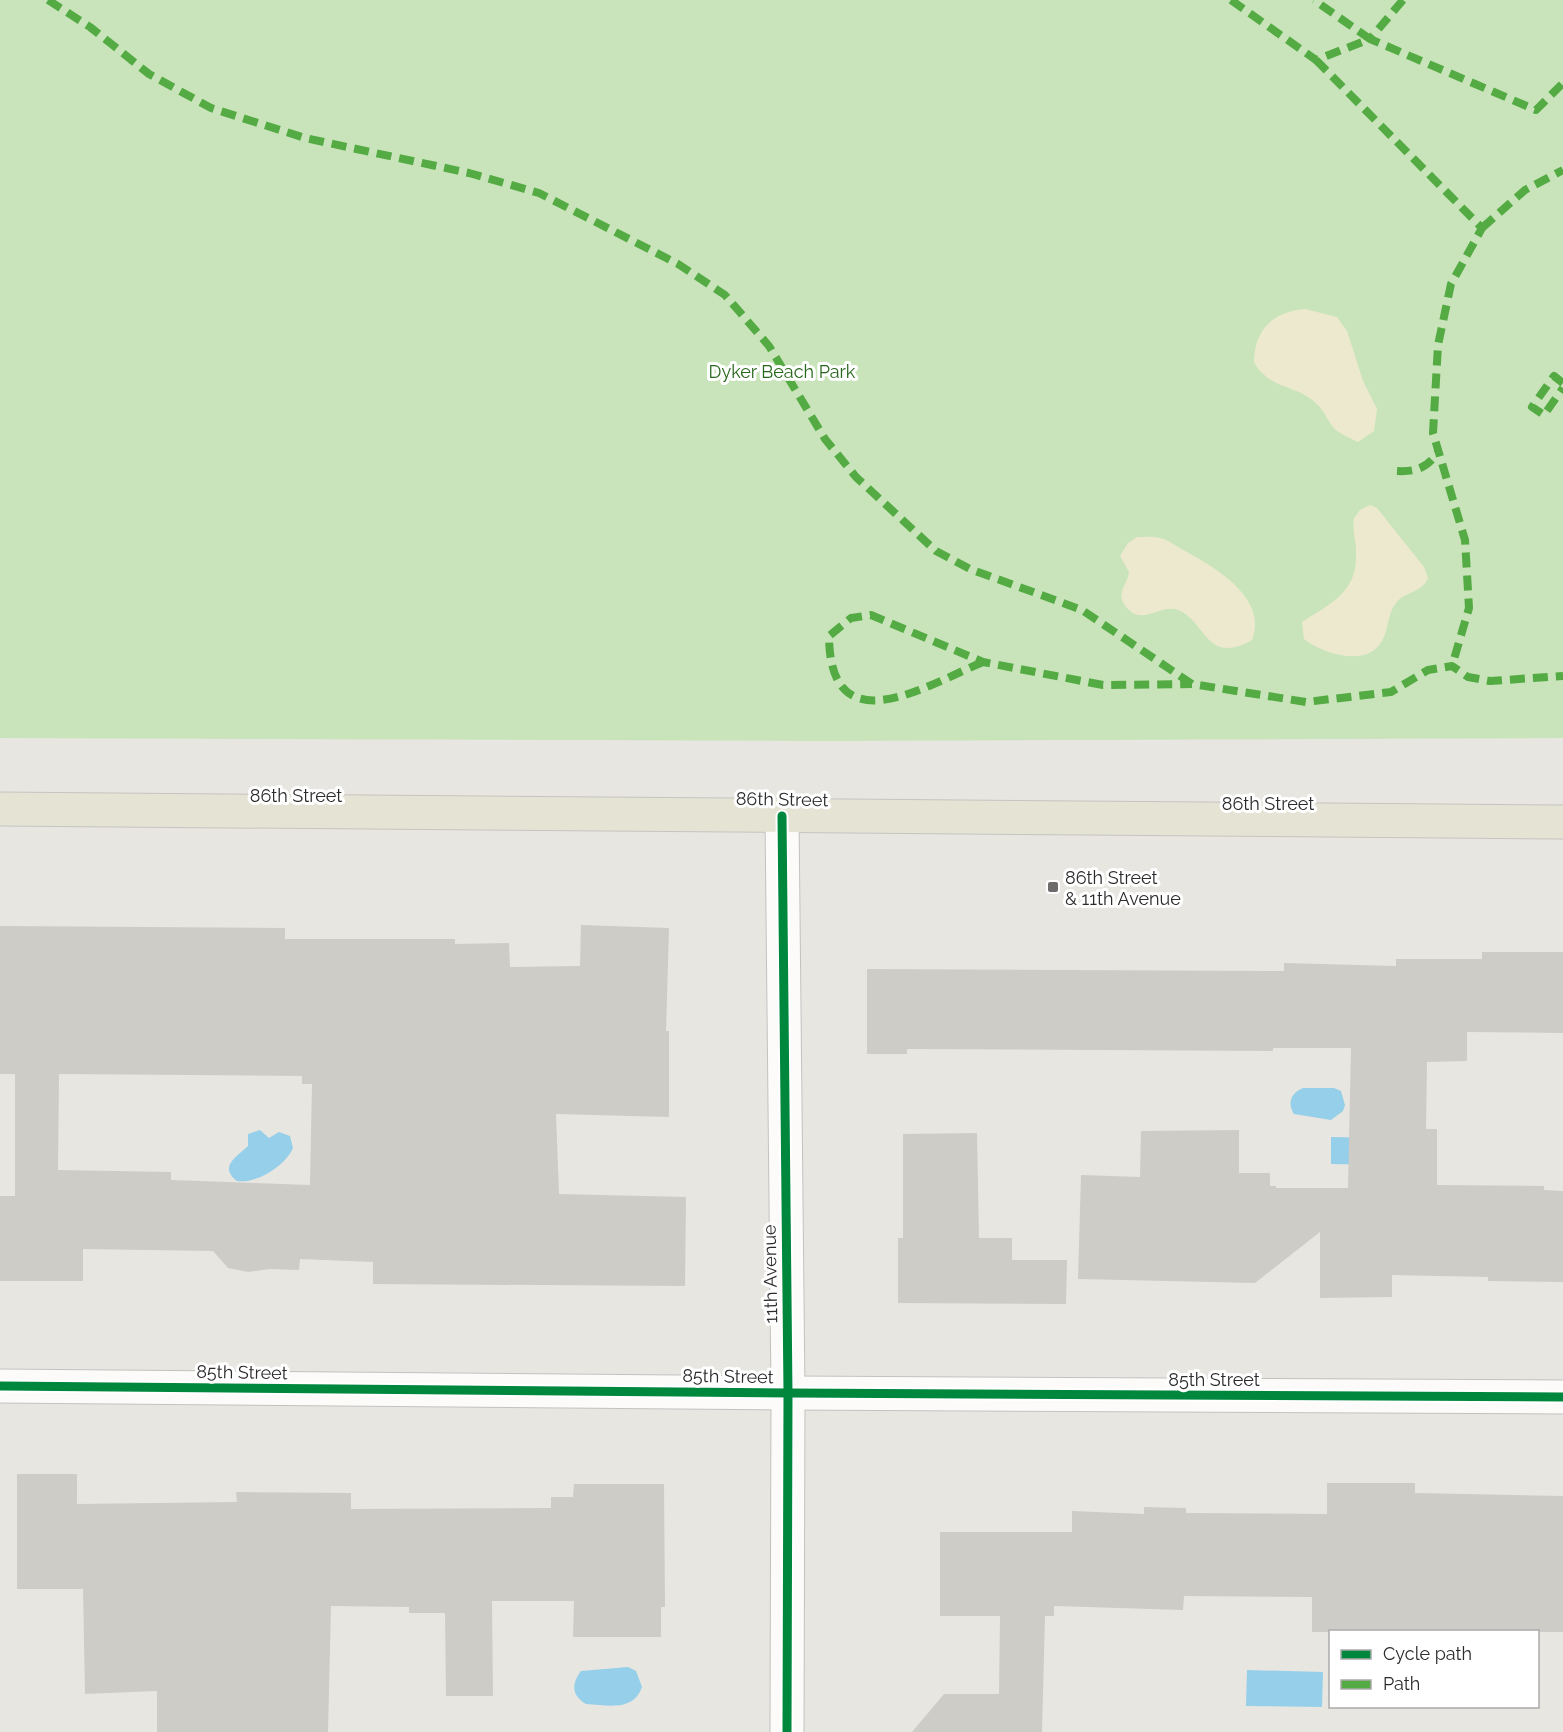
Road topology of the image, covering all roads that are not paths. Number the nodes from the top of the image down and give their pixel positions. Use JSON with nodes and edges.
{"nodes":[{"id":1,"x":0,"y":809,"type":"edge"},
{"id":2,"x":782,"y":816,"type":"junction"},
{"id":3,"x":1563,"y":822,"type":"edge"},
{"id":4,"x":0,"y":1386,"type":"edge"},
{"id":5,"x":788,"y":1393,"type":"junction"},
{"id":6,"x":1563,"y":1396,"type":"edge"},
{"id":7,"x":787,"y":1732,"type":"edge"}],
"edges":[{"from":1,"to":2,"type":"main road","name":"86th Street"},
{"from":2,"to":3,"type":"main road","name":"86th Street"},
{"from":2,"to":5,"type":"street","name":"11th Avenue"},
{"from":4,"to":5,"type":"street","name":"85th Street"},
{"from":5,"to":6,"type":"street","name":"85th Street"},
{"from":5,"to":7,"type":"street","name":"11th Avenue"}]}
